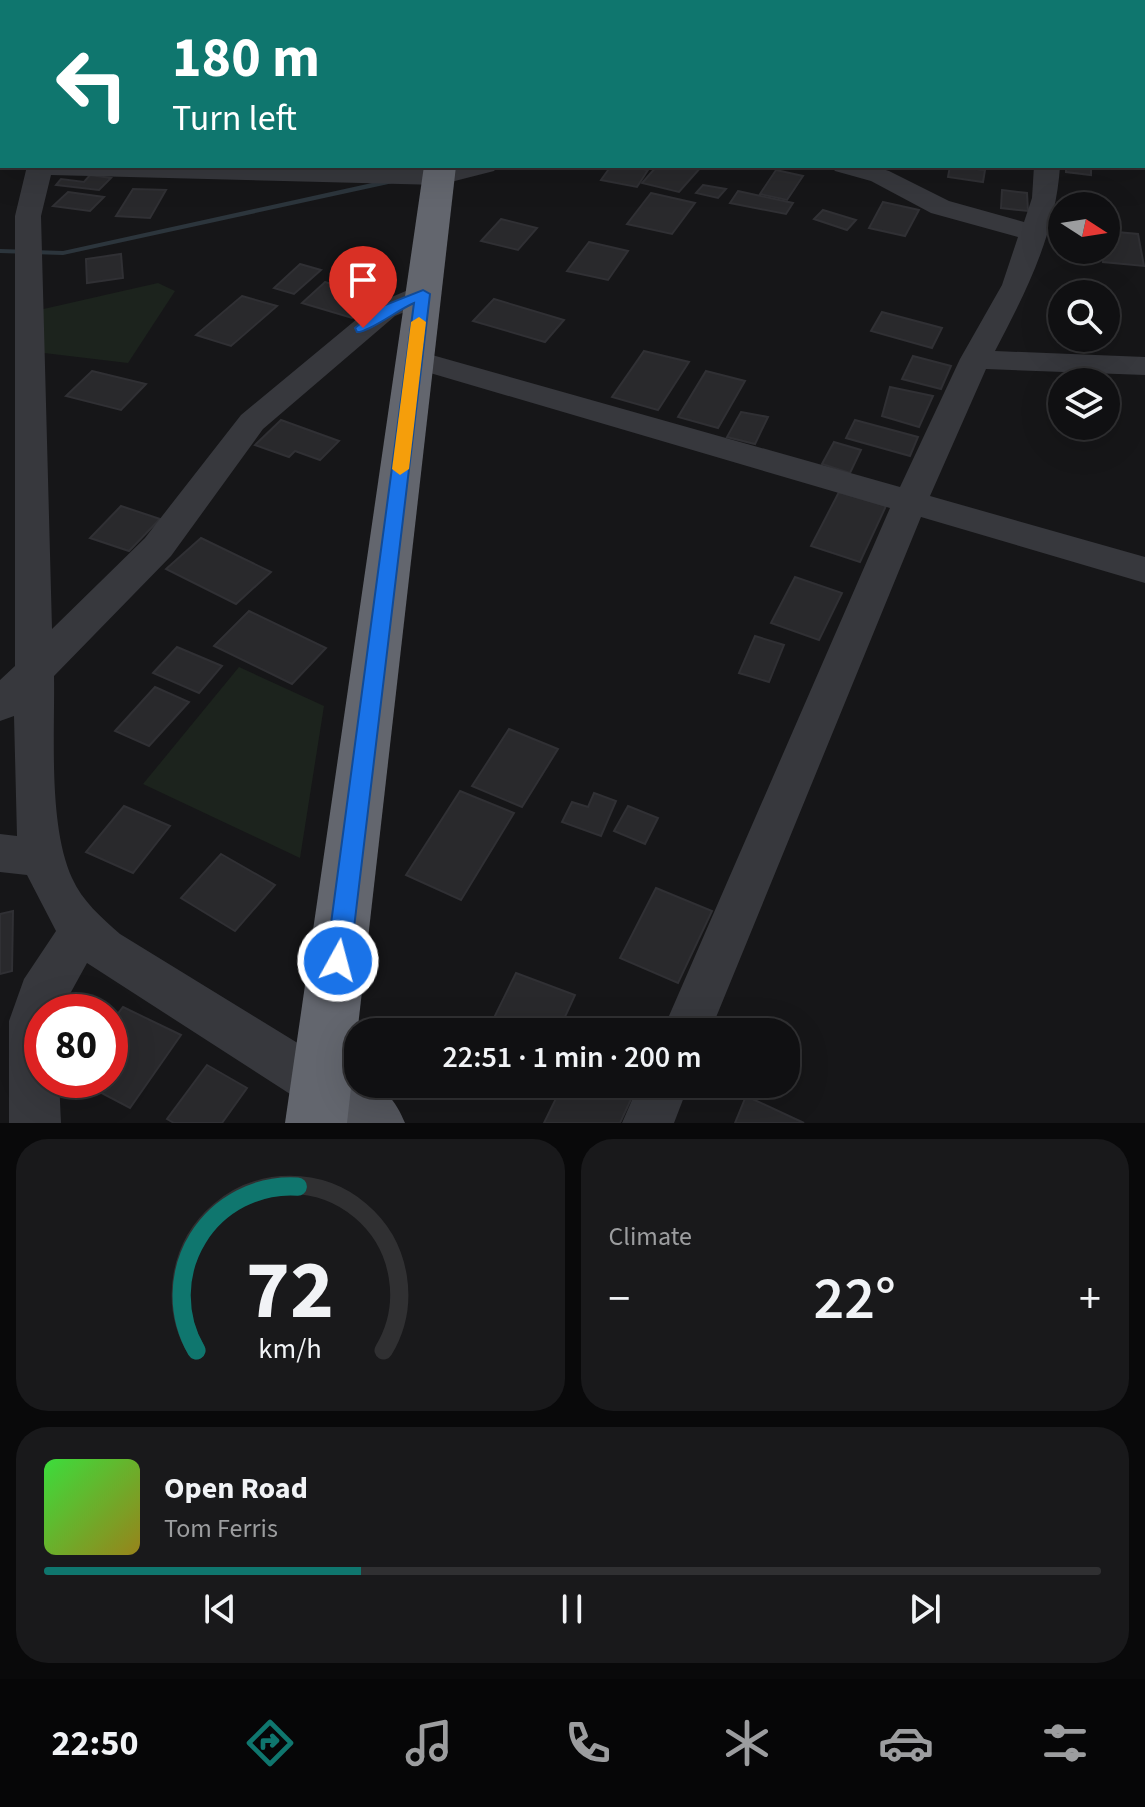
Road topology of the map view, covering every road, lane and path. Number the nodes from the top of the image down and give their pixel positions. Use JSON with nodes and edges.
{"nodes":[{"id":1,"x":40,"y":168,"type":"edge"},
{"id":2,"x":213,"y":168,"type":"edge"},
{"id":3,"x":467,"y":168,"type":"edge"},
{"id":4,"x":851,"y":168,"type":"edge"},
{"id":5,"x":1047,"y":168,"type":"edge"},
{"id":6,"x":440,"y":171,"type":"edge"},
{"id":7,"x":13,"y":221,"type":"edge"},
{"id":8,"x":1034,"y":233,"type":"junction"},
{"id":9,"x":423,"y":294,"type":"junction"},
{"id":10,"x":414,"y":359,"type":"junction"},
{"id":11,"x":975,"y":359,"type":"junction"},
{"id":12,"x":1145,"y":366,"type":"edge"},
{"id":13,"x":910,"y":502,"type":"junction"},
{"id":14,"x":1145,"y":570,"type":"edge"},
{"id":15,"x":34,"y":674,"type":"junction"},
{"id":16,"x":0,"y":705,"type":"edge"},
{"id":17,"x":0,"y":853,"type":"edge"},
{"id":18,"x":42,"y":858,"type":"junction"},
{"id":19,"x":82,"y":930,"type":"junction"},
{"id":20,"x":692,"y":1018,"type":"edge"},
{"id":21,"x":658,"y":1098,"type":"edge"},
{"id":22,"x":319,"y":1104,"type":"edge"},
{"id":23,"x":35,"y":1123,"type":"edge"},
{"id":24,"x":374,"y":1123,"type":"edge"},
{"id":25,"x":648,"y":1123,"type":"edge"}],
"edges":[{"from":1,"to":7,"type":"street"},
{"from":2,"to":6,"type":"street"},
{"from":3,"to":6,"type":"street"},
{"from":4,"to":8,"type":"street"},
{"from":5,"to":8,"type":"street"},
{"from":6,"to":9,"type":"highway"},
{"from":7,"to":15,"type":"street"},
{"from":8,"to":11,"type":"street"},
{"from":9,"to":10,"type":"highway"},
{"from":9,"to":15,"type":"street"},
{"from":10,"to":13,"type":"street"},
{"from":10,"to":22,"type":"highway"},
{"from":11,"to":12,"type":"street"},
{"from":11,"to":13,"type":"street"},
{"from":13,"to":14,"type":"street"},
{"from":13,"to":20,"type":"street"},
{"from":15,"to":16,"type":"street"},
{"from":15,"to":18,"type":"street"},
{"from":17,"to":18,"type":"street"},
{"from":18,"to":19,"type":"street"},
{"from":19,"to":22,"type":"street"},
{"from":19,"to":23,"type":"street"},
{"from":21,"to":25,"type":"street"},
{"from":22,"to":24,"type":"main road"}]}
